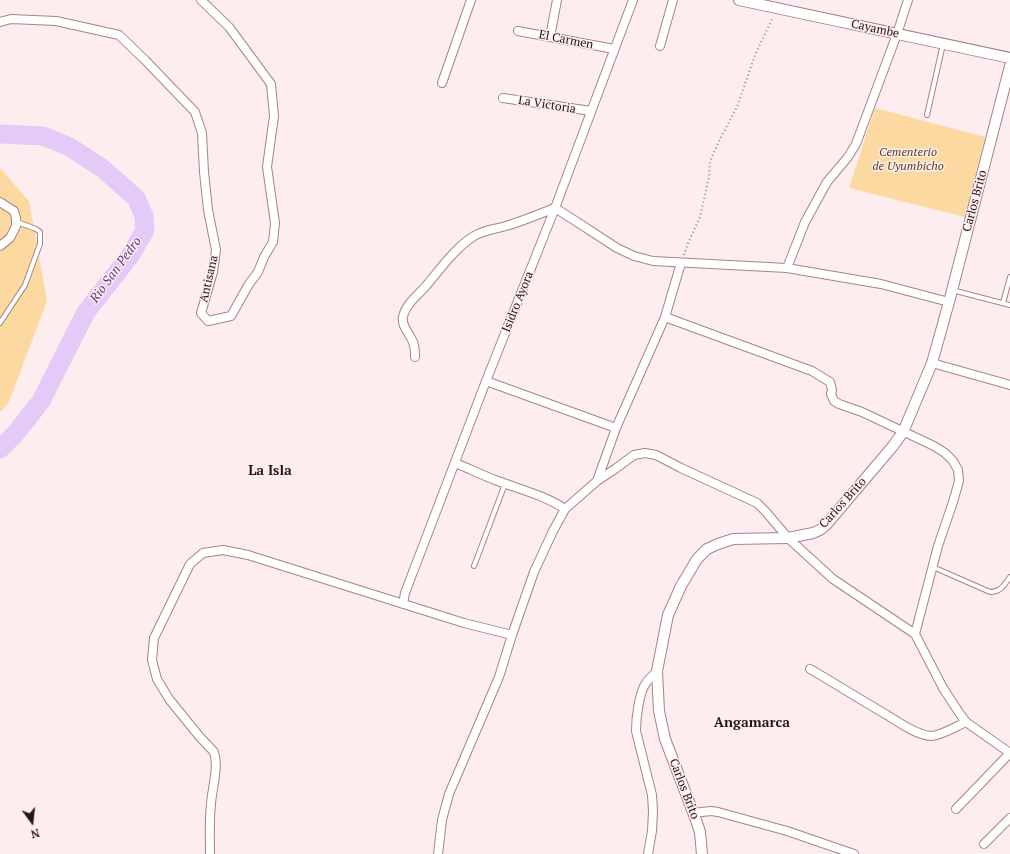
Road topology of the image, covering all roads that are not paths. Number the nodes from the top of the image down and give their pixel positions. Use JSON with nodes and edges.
{"nodes":[{"id":1,"x":201,"y":0,"type":"edge"},
{"id":2,"x":471,"y":0,"type":"edge"},
{"id":3,"x":557,"y":0,"type":"edge"},
{"id":4,"x":633,"y":0,"type":"edge"},
{"id":5,"x":673,"y":0,"type":"edge"},
{"id":6,"x":739,"y":0,"type":"edge"},
{"id":7,"x":908,"y":0,"type":"edge"},
{"id":8,"x":778,"y":4,"type":"edge"},
{"id":9,"x":0,"y":22,"type":"edge"},
{"id":10,"x":518,"y":31,"type":"dead end"},
{"id":11,"x":897,"y":34,"type":"junction"},
{"id":12,"x":550,"y":37,"type":"junction"},
{"id":13,"x":943,"y":44,"type":"junction"},
{"id":14,"x":660,"y":46,"type":"dead end"},
{"id":15,"x":614,"y":49,"type":"junction"},
{"id":16,"x":1010,"y":58,"type":"edge"},
{"id":17,"x":1010,"y":66,"type":"edge"},
{"id":18,"x":442,"y":83,"type":"dead end"},
{"id":19,"x":503,"y":98,"type":"dead end"},
{"id":20,"x":591,"y":111,"type":"junction"},
{"id":21,"x":926,"y":115,"type":"dead end"},
{"id":22,"x":0,"y":202,"type":"edge"},
{"id":23,"x":555,"y":208,"type":"junction"},
{"id":24,"x":16,"y":222,"type":"junction"},
{"id":25,"x":0,"y":246,"type":"edge"},
{"id":26,"x":681,"y":263,"type":"junction"},
{"id":27,"x":787,"y":268,"type":"junction"},
{"id":28,"x":1010,"y":277,"type":"edge"},
{"id":29,"x":952,"y":290,"type":"junction"},
{"id":30,"x":949,"y":302,"type":"junction"},
{"id":31,"x":1004,"y":303,"type":"junction"},
{"id":32,"x":1010,"y":305,"type":"edge"},
{"id":33,"x":665,"y":317,"type":"junction"},
{"id":34,"x":0,"y":323,"type":"edge"},
{"id":35,"x":415,"y":357,"type":"dead end"},
{"id":36,"x":932,"y":363,"type":"junction"},
{"id":37,"x":486,"y":381,"type":"junction"},
{"id":38,"x":1010,"y":385,"type":"edge"},
{"id":39,"x":616,"y":428,"type":"junction"},
{"id":40,"x":904,"y":432,"type":"junction"},
{"id":41,"x":455,"y":463,"type":"junction"},
{"id":42,"x":597,"y":481,"type":"junction"},
{"id":43,"x":506,"y":484,"type":"junction"},
{"id":44,"x":565,"y":509,"type":"junction"},
{"id":45,"x":788,"y":538,"type":"junction"},
{"id":46,"x":474,"y":566,"type":"dead end"},
{"id":47,"x":932,"y":567,"type":"junction"},
{"id":48,"x":1010,"y":577,"type":"edge"},
{"id":49,"x":403,"y":604,"type":"junction"},
{"id":50,"x":915,"y":634,"type":"junction"},
{"id":51,"x":512,"y":635,"type":"junction"},
{"id":52,"x":810,"y":669,"type":"dead end"},
{"id":53,"x":657,"y":671,"type":"junction"},
{"id":54,"x":966,"y":722,"type":"junction"},
{"id":55,"x":1010,"y":753,"type":"edge"},
{"id":56,"x":956,"y":809,"type":"dead end"},
{"id":57,"x":693,"y":813,"type":"junction"},
{"id":58,"x":1010,"y":818,"type":"edge"},
{"id":59,"x":984,"y":844,"type":"dead end"},
{"id":60,"x":210,"y":854,"type":"edge"},
{"id":61,"x":438,"y":854,"type":"edge"},
{"id":62,"x":648,"y":854,"type":"edge"},
{"id":63,"x":702,"y":854,"type":"edge"},
{"id":64,"x":854,"y":854,"type":"edge"}],
"edges":[{"from":1,"to":9,"type":"street","name":"Antisana"},
{"from":2,"to":18,"type":"street"},
{"from":3,"to":12,"type":"street"},
{"from":4,"to":15,"type":"street","name":"Isidro Ayora"},
{"from":5,"to":14,"type":"street"},
{"from":6,"to":8,"type":"street","name":"Cayambe"},
{"from":7,"to":11,"type":"street"},
{"from":8,"to":11,"type":"street","name":"Cayambe"},
{"from":10,"to":12,"type":"street","name":"El Carmen"},
{"from":11,"to":13,"type":"street","name":"Cayambe"},
{"from":11,"to":27,"type":"street"},
{"from":12,"to":15,"type":"street","name":"El Carmen"},
{"from":13,"to":16,"type":"street","name":"Cayambe"},
{"from":13,"to":21,"type":"lane"},
{"from":15,"to":20,"type":"street","name":"Isidro Ayora"},
{"from":17,"to":29,"type":"street","name":"Carlos Brito"},
{"from":19,"to":20,"type":"street","name":"La Victoria"},
{"from":20,"to":23,"type":"street","name":"Isidro Ayora"},
{"from":22,"to":24,"type":"street"},
{"from":23,"to":26,"type":"street"},
{"from":23,"to":35,"type":"street"},
{"from":23,"to":37,"type":"street","name":"Isidro Ayora"},
{"from":24,"to":25,"type":"street"},
{"from":24,"to":34,"type":"lane"},
{"from":26,"to":27,"type":"street"},
{"from":26,"to":33,"type":"street"},
{"from":27,"to":30,"type":"street"},
{"from":28,"to":31,"type":"lane"},
{"from":29,"to":30,"type":"street","name":"Carlos Brito"},
{"from":29,"to":31,"type":"lane"},
{"from":30,"to":36,"type":"street","name":"Carlos Brito"},
{"from":31,"to":32,"type":"lane"},
{"from":33,"to":39,"type":"street"},
{"from":33,"to":40,"type":"street"},
{"from":36,"to":38,"type":"street"},
{"from":36,"to":40,"type":"street","name":"Carlos Brito"},
{"from":37,"to":39,"type":"street"},
{"from":37,"to":41,"type":"street","name":"Isidro Ayora"},
{"from":39,"to":42,"type":"street"},
{"from":40,"to":45,"type":"street","name":"Carlos Brito"},
{"from":40,"to":47,"type":"street"},
{"from":41,"to":43,"type":"street"},
{"from":41,"to":49,"type":"street","name":"Isidro Ayora"},
{"from":42,"to":44,"type":"street"},
{"from":42,"to":45,"type":"street"},
{"from":43,"to":44,"type":"street"},
{"from":43,"to":46,"type":"lane"},
{"from":44,"to":51,"type":"street"},
{"from":45,"to":50,"type":"street"},
{"from":45,"to":53,"type":"street","name":"Carlos Brito"},
{"from":47,"to":48,"type":"lane"},
{"from":47,"to":50,"type":"street"},
{"from":49,"to":51,"type":"street"},
{"from":49,"to":60,"type":"street"},
{"from":50,"to":54,"type":"street"},
{"from":51,"to":61,"type":"street"},
{"from":52,"to":54,"type":"street"},
{"from":53,"to":57,"type":"street","name":"Carlos Brito"},
{"from":53,"to":62,"type":"street"},
{"from":54,"to":55,"type":"street"},
{"from":55,"to":56,"type":"street"},
{"from":57,"to":63,"type":"street","name":"Carlos Brito"},
{"from":57,"to":64,"type":"street"},
{"from":58,"to":59,"type":"street"}]}
